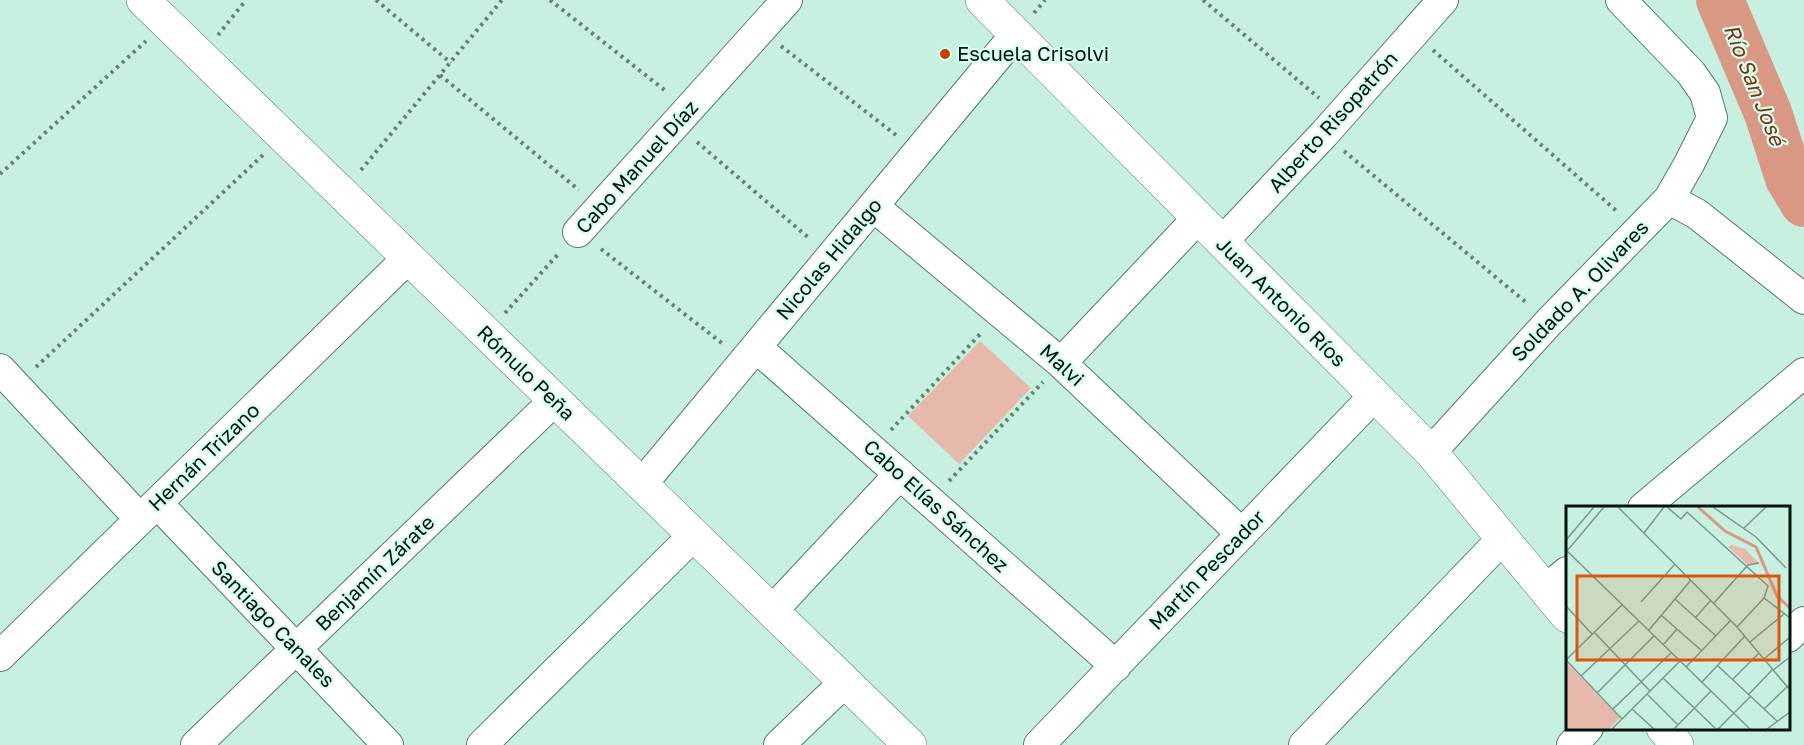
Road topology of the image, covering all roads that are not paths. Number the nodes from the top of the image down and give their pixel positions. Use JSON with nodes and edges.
{"nodes":[{"id":1,"x":143,"y":0,"type":"edge"},
{"id":2,"x":787,"y":0,"type":"edge"},
{"id":3,"x":982,"y":0,"type":"edge"},
{"id":4,"x":1443,"y":0,"type":"edge"},
{"id":5,"x":1621,"y":0,"type":"edge"},
{"id":6,"x":1016,"y":34,"type":"junction"},
{"id":7,"x":1669,"y":199,"type":"junction"},
{"id":8,"x":873,"y":206,"type":"junction"},
{"id":9,"x":1198,"y":218,"type":"junction"},
{"id":10,"x":578,"y":232,"type":"road end"},
{"id":11,"x":1222,"y":242,"type":"junction"},
{"id":12,"x":408,"y":258,"type":"junction"},
{"id":13,"x":1804,"y":299,"type":"edge"},
{"id":14,"x":750,"y":354,"type":"junction"},
{"id":15,"x":1061,"y":363,"type":"junction"},
{"id":16,"x":1804,"y":373,"type":"edge"},
{"id":17,"x":8,"y":377,"type":"edge"},
{"id":18,"x":1374,"y":396,"type":"junction"},
{"id":19,"x":555,"y":400,"type":"junction"},
{"id":20,"x":1431,"y":452,"type":"junction"},
{"id":21,"x":900,"y":474,"type":"junction"},
{"id":22,"x":642,"y":484,"type":"junction"},
{"id":23,"x":1645,"y":506,"type":"edge"},
{"id":24,"x":149,"y":511,"type":"junction"},
{"id":25,"x":1242,"y":534,"type":"junction"},
{"id":26,"x":694,"y":535,"type":"junction"},
{"id":27,"x":1503,"y":538,"type":"junction"},
{"id":28,"x":1556,"y":581,"type":"edge"},
{"id":29,"x":772,"y":611,"type":"junction"},
{"id":30,"x":1566,"y":613,"type":"edge"},
{"id":31,"x":1804,"y":622,"type":"edge"},
{"id":32,"x":1789,"y":635,"type":"edge"},
{"id":33,"x":296,"y":648,"type":"junction"},
{"id":34,"x":0,"y":656,"type":"edge"},
{"id":35,"x":1116,"y":666,"type":"junction"},
{"id":36,"x":845,"y":682,"type":"junction"},
{"id":37,"x":1587,"y":730,"type":"edge"},
{"id":38,"x":196,"y":745,"type":"edge"},
{"id":39,"x":388,"y":745,"type":"edge"},
{"id":40,"x":482,"y":745,"type":"edge"},
{"id":41,"x":780,"y":745,"type":"edge"},
{"id":42,"x":910,"y":745,"type":"edge"},
{"id":43,"x":1039,"y":745,"type":"edge"},
{"id":44,"x":1304,"y":745,"type":"edge"},
{"id":45,"x":1572,"y":745,"type":"edge"}],
"edges":[{"from":1,"to":12,"type":"street","name":"Rómulo Peña"},
{"from":2,"to":10,"type":"street","name":"Cabo Manuel Díaz"},
{"from":3,"to":6,"type":"street","name":"Juan Antonio Ríos"},
{"from":4,"to":11,"type":"street","name":"Alberto Risopatrón"},
{"from":5,"to":7,"type":"street","name":"Soldado A. Olivares"},
{"from":6,"to":8,"type":"street","name":"Nicolas Hidalgo"},
{"from":6,"to":9,"type":"street","name":"Juan Antonio Ríos"},
{"from":7,"to":13,"type":"street"},
{"from":7,"to":20,"type":"street","name":"Soldado A. Olivares"},
{"from":8,"to":14,"type":"street","name":"Nicolas Hidalgo"},
{"from":8,"to":15,"type":"street","name":"Malvi"},
{"from":9,"to":11,"type":"street","name":"Juan Antonio Ríos"},
{"from":9,"to":15,"type":"street"},
{"from":11,"to":18,"type":"street","name":"Juan Antonio Ríos"},
{"from":12,"to":19,"type":"street","name":"Rómulo Peña"},
{"from":12,"to":24,"type":"street","name":"Hernán Trizano"},
{"from":14,"to":21,"type":"street","name":"Cabo Elías Sánchez"},
{"from":14,"to":22,"type":"street","name":"Nicolas Hidalgo"},
{"from":15,"to":25,"type":"street","name":"Malvi"},
{"from":16,"to":23,"type":"street"},
{"from":17,"to":24,"type":"street","name":"Santiago Canales"},
{"from":18,"to":20,"type":"street","name":"Juan Antonio Ríos"},
{"from":18,"to":25,"type":"street","name":"Martín Pescador"},
{"from":19,"to":22,"type":"street","name":"Rómulo Peña"},
{"from":19,"to":33,"type":"street","name":"Benjamín Zárate"},
{"from":20,"to":27,"type":"street","name":"Juan Antonio Ríos"},
{"from":21,"to":29,"type":"street"},
{"from":21,"to":35,"type":"street","name":"Cabo Elías Sánchez"},
{"from":22,"to":26,"type":"street","name":"Rómulo Peña"},
{"from":24,"to":33,"type":"street","name":"Santiago Canales"},
{"from":24,"to":34,"type":"street","name":"Hernán Trizano"},
{"from":25,"to":35,"type":"street","name":"Martín Pescador"},
{"from":26,"to":29,"type":"street","name":"Rómulo Peña"},
{"from":26,"to":40,"type":"street"},
{"from":27,"to":28,"type":"street","name":"Juan Antonio Ríos"},
{"from":27,"to":44,"type":"street"},
{"from":28,"to":30,"type":"street","name":"Juan Antonio Ríos"},
{"from":29,"to":36,"type":"street","name":"Rómulo Peña"},
{"from":31,"to":32,"type":"street"},
{"from":33,"to":38,"type":"street","name":"Benjamín Zárate"},
{"from":33,"to":39,"type":"street","name":"Santiago Canales"},
{"from":35,"to":43,"type":"street","name":"Martín Pescador"},
{"from":36,"to":41,"type":"street"},
{"from":36,"to":42,"type":"street","name":"Rómulo Peña"},
{"from":37,"to":45,"type":"street"}]}
